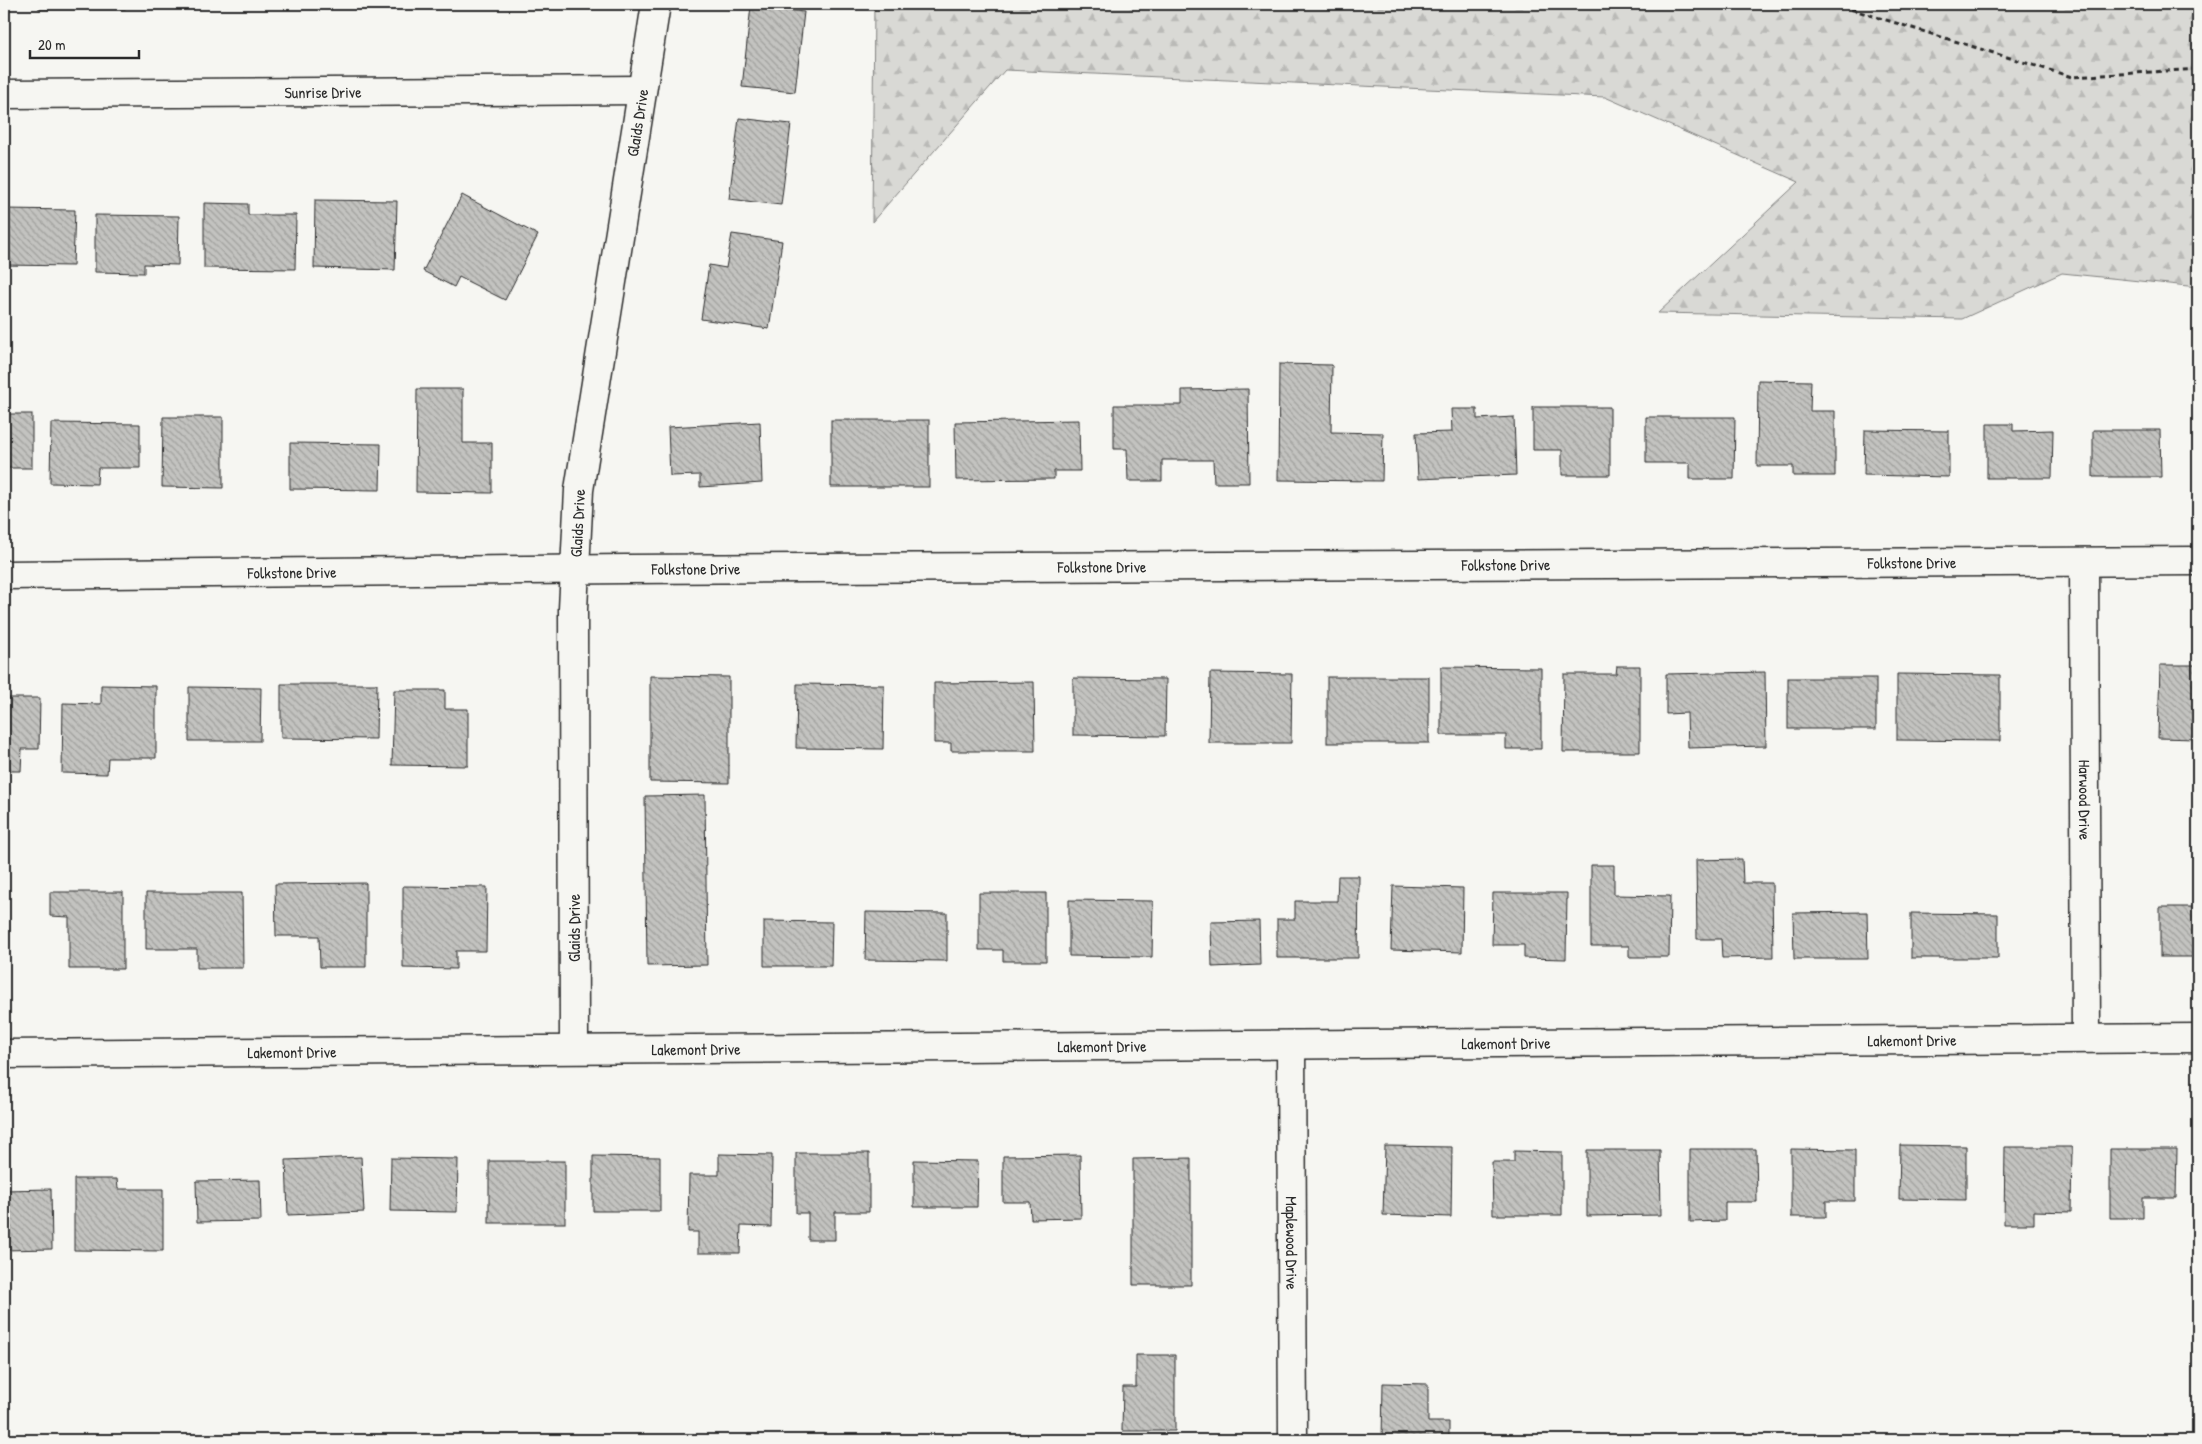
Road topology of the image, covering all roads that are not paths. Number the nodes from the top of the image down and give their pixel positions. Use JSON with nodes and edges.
{"nodes":[{"id":1,"x":656,"y":4,"type":"edge"},
{"id":2,"x":642,"y":90,"type":"junction"},
{"id":3,"x":4,"y":94,"type":"edge"},
{"id":4,"x":2198,"y":561,"type":"edge"},
{"id":5,"x":2084,"y":562,"type":"junction"},
{"id":6,"x":574,"y":569,"type":"junction"},
{"id":7,"x":4,"y":575,"type":"edge"},
{"id":8,"x":2086,"y":1038,"type":"junction"},
{"id":9,"x":2198,"y":1038,"type":"edge"},
{"id":10,"x":1290,"y":1045,"type":"junction"},
{"id":11,"x":574,"y":1049,"type":"junction"},
{"id":12,"x":4,"y":1054,"type":"edge"},
{"id":13,"x":1293,"y":1440,"type":"edge"}],
"edges":[{"from":1,"to":2,"type":"street","name":"Glaids Drive"},
{"from":2,"to":3,"type":"street","name":"Sunrise Drive"},
{"from":2,"to":6,"type":"street","name":"Glaids Drive"},
{"from":4,"to":5,"type":"street","name":"Folkstone Drive"},
{"from":5,"to":6,"type":"street","name":"Folkstone Drive"},
{"from":5,"to":8,"type":"street","name":"Harwood Drive"},
{"from":6,"to":7,"type":"street","name":"Folkstone Drive"},
{"from":6,"to":11,"type":"street","name":"Glaids Drive"},
{"from":8,"to":9,"type":"street","name":"Lakemont Drive"},
{"from":8,"to":10,"type":"street","name":"Lakemont Drive"},
{"from":10,"to":11,"type":"street","name":"Lakemont Drive"},
{"from":10,"to":13,"type":"street","name":"Maplewood Drive"},
{"from":11,"to":12,"type":"street","name":"Lakemont Drive"}]}
